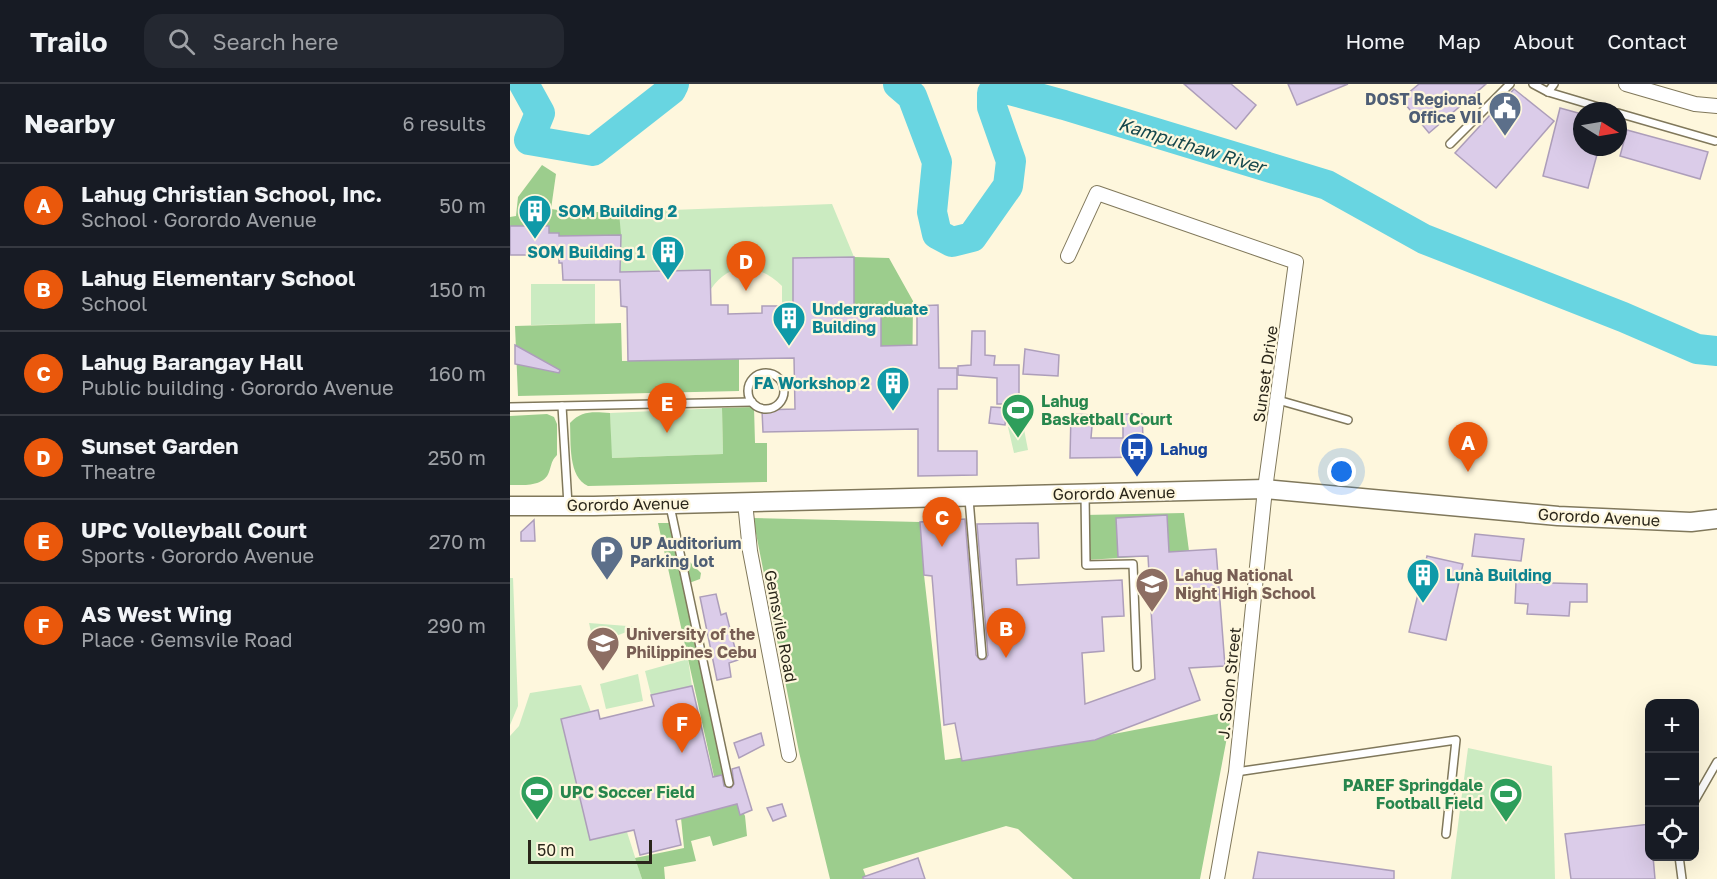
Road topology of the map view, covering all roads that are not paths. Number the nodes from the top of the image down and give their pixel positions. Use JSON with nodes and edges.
{"nodes":[{"id":1,"x":1510,"y":84,"type":"edge"},
{"id":2,"x":1533,"y":84,"type":"edge"},
{"id":3,"x":1554,"y":84,"type":"edge"},
{"id":4,"x":1626,"y":84,"type":"edge"},
{"id":5,"x":1548,"y":92,"type":"junction"},
{"id":6,"x":1582,"y":102,"type":"edge"},
{"id":7,"x":1717,"y":106,"type":"edge"},
{"id":8,"x":1627,"y":116,"type":"edge"},
{"id":9,"x":1715,"y":141,"type":"dead end"},
{"id":10,"x":1450,"y":144,"type":"dead end"},
{"id":11,"x":1068,"y":256,"type":"dead end"},
{"id":12,"x":1278,"y":400,"type":"junction"},
{"id":13,"x":752,"y":402,"type":"junction"},
{"id":14,"x":562,"y":406,"type":"junction"},
{"id":15,"x":510,"y":407,"type":"edge"},
{"id":16,"x":1348,"y":420,"type":"dead end"},
{"id":17,"x":1265,"y":489,"type":"junction"},
{"id":18,"x":1085,"y":494,"type":"junction"},
{"id":19,"x":969,"y":496,"type":"junction"},
{"id":20,"x":745,"y":502,"type":"junction"},
{"id":21,"x":669,"y":504,"type":"junction"},
{"id":22,"x":568,"y":505,"type":"junction"},
{"id":23,"x":510,"y":506,"type":"edge"},
{"id":24,"x":1717,"y":519,"type":"edge"},
{"id":25,"x":982,"y":655,"type":"dead end"},
{"id":26,"x":1137,"y":667,"type":"dead end"},
{"id":27,"x":789,"y":755,"type":"dead end"},
{"id":28,"x":1717,"y":762,"type":"edge"},
{"id":29,"x":1236,"y":772,"type":"junction"},
{"id":30,"x":729,"y":783,"type":"dead end"},
{"id":31,"x":1699,"y":795,"type":"edge"},
{"id":32,"x":1446,"y":834,"type":"dead end"},
{"id":33,"x":1680,"y":861,"type":"edge"},
{"id":34,"x":1217,"y":879,"type":"edge"},
{"id":35,"x":1682,"y":879,"type":"edge"}],
"edges":[{"from":1,"to":10,"type":"lane"},
{"from":2,"to":5,"type":"lane"},
{"from":3,"to":5,"type":"lane"},
{"from":4,"to":7,"type":"street"},
{"from":5,"to":6,"type":"lane"},
{"from":8,"to":9,"type":"lane"},
{"from":11,"to":12,"type":"street","name":"Sunset Drive"},
{"from":12,"to":16,"type":"lane"},
{"from":12,"to":17,"type":"street","name":"Sunset Drive"},
{"from":13,"to":13,"type":"lane"},
{"from":13,"to":14,"type":"lane"},
{"from":14,"to":15,"type":"lane"},
{"from":14,"to":22,"type":"lane"},
{"from":17,"to":18,"type":"main road","name":"Gorordo Avenue"},
{"from":17,"to":24,"type":"main road","name":"Gorordo Avenue"},
{"from":17,"to":29,"type":"street","name":"J. Solon Street"},
{"from":18,"to":19,"type":"main road","name":"Gorordo Avenue"},
{"from":18,"to":26,"type":"lane"},
{"from":19,"to":20,"type":"main road","name":"Gorordo Avenue"},
{"from":19,"to":25,"type":"lane"},
{"from":20,"to":21,"type":"main road","name":"Gorordo Avenue"},
{"from":20,"to":27,"type":"street","name":"Gemsvile Road"},
{"from":21,"to":22,"type":"main road","name":"Gorordo Avenue"},
{"from":21,"to":30,"type":"lane"},
{"from":22,"to":23,"type":"main road","name":"Gorordo Avenue"},
{"from":28,"to":31,"type":"lane"},
{"from":29,"to":32,"type":"lane"},
{"from":29,"to":34,"type":"street","name":"J. Solon Street"},
{"from":33,"to":35,"type":"lane"}]}
